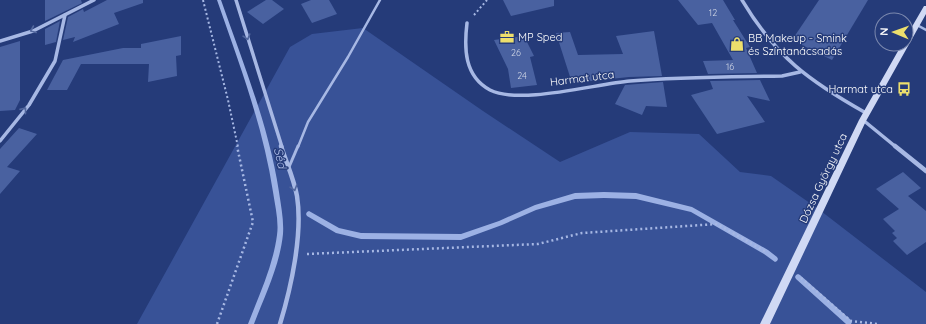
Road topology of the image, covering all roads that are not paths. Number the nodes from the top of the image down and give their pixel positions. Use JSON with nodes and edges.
{"nodes":[{"id":1,"x":94,"y":0,"type":"edge"},
{"id":2,"x":236,"y":0,"type":"edge"},
{"id":3,"x":380,"y":0,"type":"edge"},
{"id":4,"x":742,"y":0,"type":"edge"},
{"id":5,"x":926,"y":8,"type":"edge"},
{"id":6,"x":65,"y":15,"type":"junction"},
{"id":7,"x":467,"y":23,"type":"road end"},
{"id":8,"x":916,"y":25,"type":"junction"},
{"id":9,"x":914,"y":29,"type":"edge"},
{"id":10,"x":926,"y":30,"type":"edge"},
{"id":11,"x":0,"y":41,"type":"edge"},
{"id":12,"x":901,"y":52,"type":"edge"},
{"id":13,"x":800,"y":72,"type":"junction"},
{"id":14,"x":864,"y":116,"type":"junction"},
{"id":15,"x":0,"y":141,"type":"edge"},
{"id":16,"x":289,"y":170,"type":"junction"},
{"id":17,"x":926,"y":171,"type":"edge"},
{"id":18,"x":280,"y":324,"type":"edge"},
{"id":19,"x":765,"y":324,"type":"edge"}],
"edges":[{"from":1,"to":6,"type":"street"},
{"from":2,"to":16,"type":"street","one_way":true},
{"from":3,"to":16,"type":"lane"},
{"from":4,"to":13,"type":"street"},
{"from":5,"to":8,"type":"main road","name":"Dózsa György utca"},
{"from":6,"to":11,"type":"street","one_way":true},
{"from":15,"to":6,"type":"street","one_way":true},
{"from":7,"to":13,"type":"street","name":"Harmat utca"},
{"from":8,"to":9,"type":"main road","name":"Dózsa György utca"},
{"from":8,"to":10,"type":"lane"},
{"from":12,"to":14,"type":"main road","name":"Dózsa György utca"},
{"from":13,"to":14,"type":"street"},
{"from":14,"to":17,"type":"street"},
{"from":14,"to":19,"type":"main road","name":"Dózsa György utca"},
{"from":16,"to":18,"type":"street","one_way":true}]}
